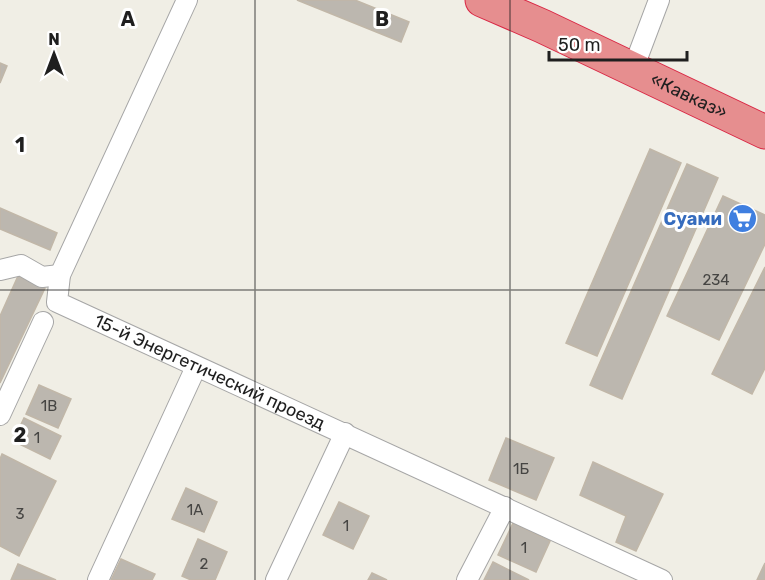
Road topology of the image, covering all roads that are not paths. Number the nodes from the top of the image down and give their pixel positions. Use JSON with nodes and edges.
{"nodes":[{"id":1,"x":187,"y":0,"type":"edge"},
{"id":2,"x":482,"y":0,"type":"edge"},
{"id":3,"x":659,"y":0,"type":"edge"},
{"id":4,"x":633,"y":69,"type":"junction"},
{"id":5,"x":765,"y":132,"type":"edge"},
{"id":6,"x":0,"y":270,"type":"edge"},
{"id":7,"x":60,"y":275,"type":"junction"},
{"id":8,"x":43,"y":322,"type":"dead end"},
{"id":9,"x":196,"y":367,"type":"junction"},
{"id":10,"x":0,"y":415,"type":"edge"},
{"id":11,"x":345,"y":433,"type":"junction"},
{"id":12,"x":505,"y":507,"type":"junction"},
{"id":13,"x":655,"y":579,"type":"edge"},
{"id":14,"x":98,"y":580,"type":"edge"},
{"id":15,"x":276,"y":580,"type":"edge"},
{"id":16,"x":467,"y":580,"type":"edge"}],
"edges":[{"from":1,"to":7,"type":"street","name":"15-й Энергетический проезд"},
{"from":2,"to":4,"type":"highway","name":"«Кавказ»"},
{"from":3,"to":4,"type":"street"},
{"from":4,"to":5,"type":"highway","name":"«Кавказ»"},
{"from":6,"to":7,"type":"street"},
{"from":7,"to":9,"type":"street","name":"15-й Энергетический проезд"},
{"from":8,"to":10,"type":"street"},
{"from":9,"to":11,"type":"street","name":"15-й Энергетический проезд"},
{"from":9,"to":14,"type":"street"},
{"from":11,"to":12,"type":"street","name":"15-й Энергетический проезд"},
{"from":11,"to":15,"type":"street"},
{"from":12,"to":13,"type":"street","name":"15-й Энергетический проезд"},
{"from":12,"to":16,"type":"street"}]}
